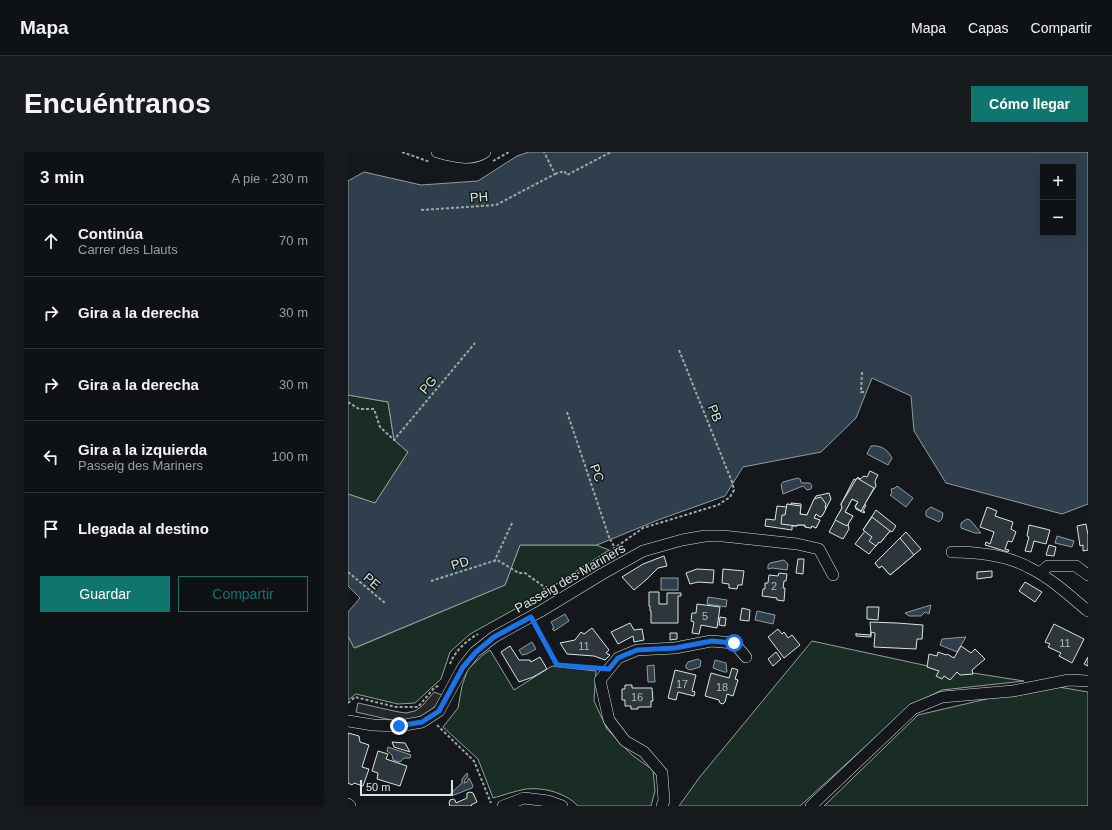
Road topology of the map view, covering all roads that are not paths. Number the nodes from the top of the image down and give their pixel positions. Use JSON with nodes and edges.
{"nodes":[{"id":1,"x":436,"y":152,"type":"edge"},
{"id":2,"x":485,"y":152,"type":"edge"},
{"id":3,"x":952,"y":552,"type":"dead end"},
{"id":4,"x":1040,"y":573,"type":"junction"},
{"id":5,"x":833,"y":575,"type":"dead end"},
{"id":6,"x":1088,"y":575,"type":"edge"},
{"id":7,"x":1088,"y":612,"type":"edge"},
{"id":8,"x":746,"y":657,"type":"dead end"},
{"id":9,"x":1088,"y":682,"type":"edge"},
{"id":10,"x":348,"y":721,"type":"edge"},
{"id":11,"x":503,"y":806,"type":"edge"},
{"id":12,"x":562,"y":806,"type":"edge"},
{"id":13,"x":662,"y":806,"type":"edge"},
{"id":14,"x":811,"y":806,"type":"edge"}],
"edges":[{"from":1,"to":2,"type":"street"},
{"from":3,"to":4,"type":"street"},
{"from":4,"to":6,"type":"street"},
{"from":4,"to":7,"type":"street"},
{"from":5,"to":10,"type":"street","name":"Passeig des Mariners"},
{"from":8,"to":13,"type":"street"},
{"from":9,"to":14,"type":"street"},
{"from":11,"to":12,"type":"street"}]}
